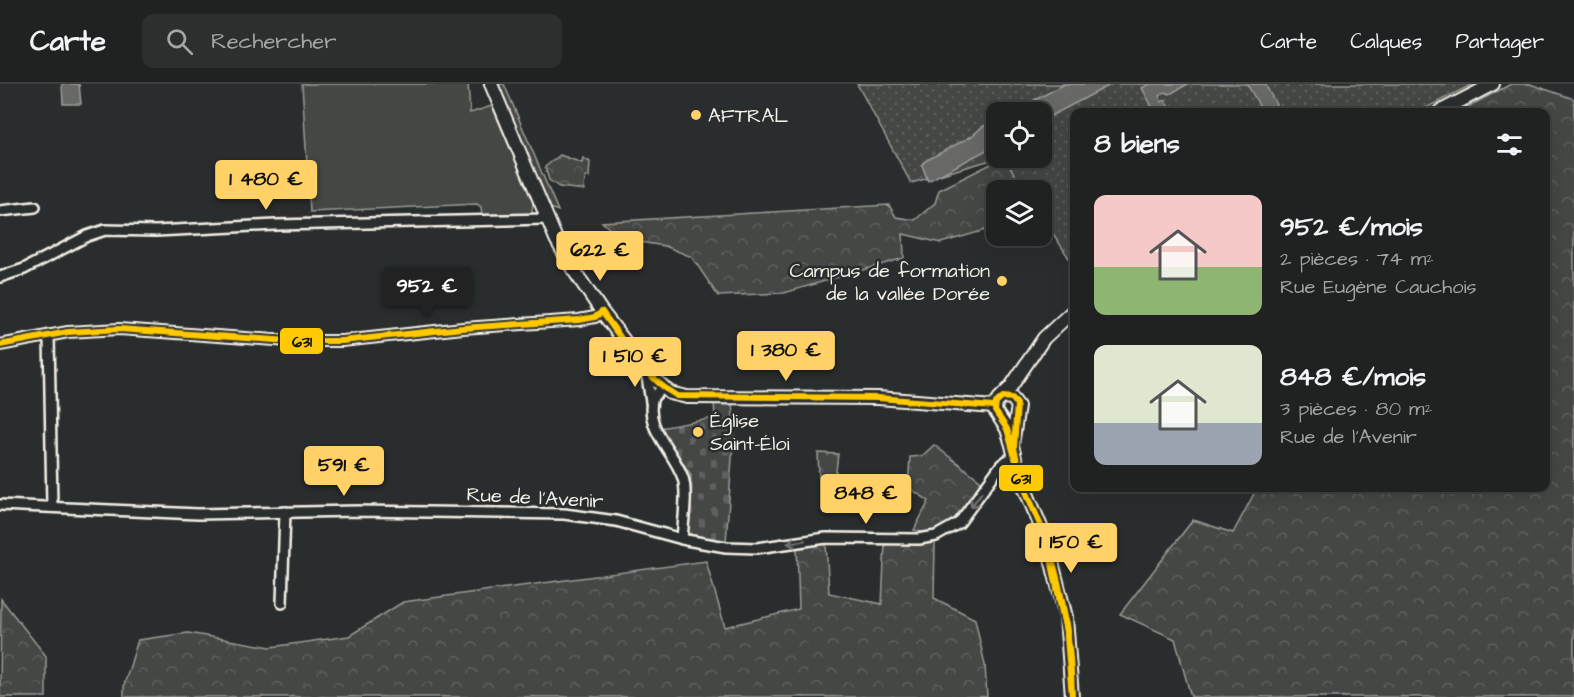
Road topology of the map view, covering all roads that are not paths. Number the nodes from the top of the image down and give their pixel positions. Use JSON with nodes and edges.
{"nodes":[{"id":1,"x":491,"y":84,"type":"edge"},
{"id":2,"x":1493,"y":84,"type":"edge"},
{"id":3,"x":1447,"y":108,"type":"edge"},
{"id":4,"x":34,"y":207,"type":"dead end"},
{"id":5,"x":0,"y":211,"type":"edge"},
{"id":6,"x":548,"y":219,"type":"junction"},
{"id":7,"x":0,"y":277,"type":"edge"},
{"id":8,"x":602,"y":312,"type":"junction"},
{"id":9,"x":1070,"y":314,"type":"edge"},
{"id":10,"x":49,"y":335,"type":"junction"},
{"id":11,"x":1040,"y":344,"type":"junction"},
{"id":12,"x":0,"y":345,"type":"edge"},
{"id":13,"x":646,"y":370,"type":"junction"},
{"id":14,"x":663,"y":388,"type":"junction"},
{"id":15,"x":651,"y":402,"type":"junction"},
{"id":16,"x":997,"y":403,"type":"junction"},
{"id":17,"x":1016,"y":408,"type":"junction"},
{"id":18,"x":1001,"y":419,"type":"junction"},
{"id":19,"x":1012,"y":445,"type":"junction"},
{"id":20,"x":1014,"y":459,"type":"junction"},
{"id":21,"x":0,"y":505,"type":"edge"},
{"id":22,"x":52,"y":507,"type":"junction"},
{"id":23,"x":285,"y":512,"type":"junction"},
{"id":24,"x":682,"y":539,"type":"junction"},
{"id":25,"x":282,"y":603,"type":"dead end"},
{"id":26,"x":1072,"y":697,"type":"edge"}],
"edges":[{"from":1,"to":6,"type":"street"},
{"from":2,"to":3,"type":"street"},
{"from":4,"to":5,"type":"street"},
{"from":6,"to":7,"type":"street"},
{"from":6,"to":8,"type":"street"},
{"from":8,"to":10,"type":"street"},
{"from":8,"to":13,"type":"street"},
{"from":9,"to":11,"type":"street"},
{"from":10,"to":12,"type":"street"},
{"from":10,"to":22,"type":"street"},
{"from":11,"to":16,"type":"street"},
{"from":11,"to":17,"type":"street"},
{"from":13,"to":14,"type":"street"},
{"from":13,"to":15,"type":"street"},
{"from":14,"to":15,"type":"street"},
{"from":14,"to":16,"type":"street"},
{"from":15,"to":24,"type":"street"},
{"from":16,"to":17,"type":"street"},
{"from":16,"to":18,"type":"street"},
{"from":17,"to":18,"type":"street"},
{"from":17,"to":19,"type":"street"},
{"from":18,"to":19,"type":"street"},
{"from":19,"to":20,"type":"street"},
{"from":20,"to":24,"type":"street","name":"Rue de l'Avenir","one_way":true},
{"from":20,"to":26,"type":"street"},
{"from":21,"to":22,"type":"street","name":"Rue de l'Avenir"},
{"from":22,"to":23,"type":"street","name":"Rue de l'Avenir"},
{"from":23,"to":24,"type":"street","name":"Rue de l'Avenir"},
{"from":23,"to":25,"type":"street"}]}
